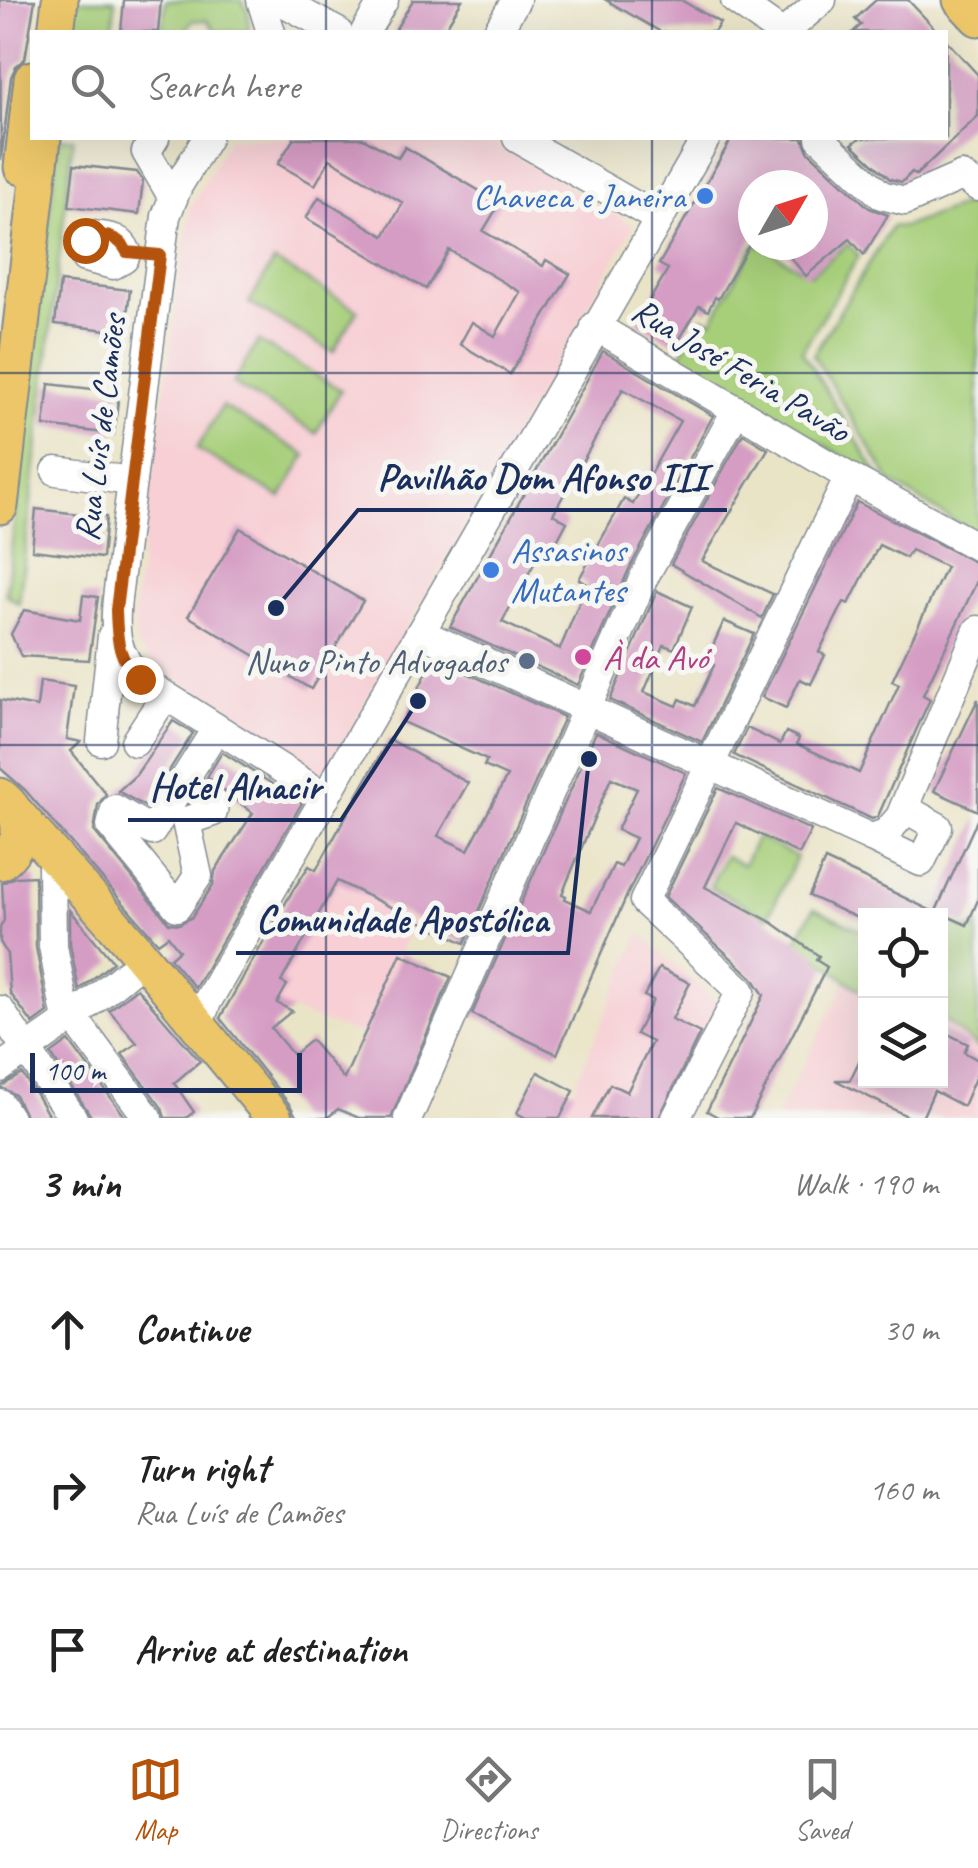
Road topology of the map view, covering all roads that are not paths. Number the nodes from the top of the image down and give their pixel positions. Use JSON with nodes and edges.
{"nodes":[{"id":1,"x":42,"y":0,"type":"edge"},
{"id":2,"x":60,"y":0,"type":"edge"},
{"id":3,"x":261,"y":0,"type":"edge"},
{"id":4,"x":279,"y":0,"type":"edge"},
{"id":5,"x":384,"y":0,"type":"edge"},
{"id":6,"x":516,"y":0,"type":"edge"},
{"id":7,"x":735,"y":0,"type":"edge"},
{"id":8,"x":822,"y":0,"type":"edge"},
{"id":9,"x":962,"y":0,"type":"edge"},
{"id":10,"x":312,"y":17,"type":"junction"},
{"id":11,"x":978,"y":18,"type":"edge"},
{"id":12,"x":38,"y":30,"type":"edge"},
{"id":13,"x":56,"y":30,"type":"edge"},
{"id":14,"x":270,"y":30,"type":"edge"},
{"id":15,"x":289,"y":30,"type":"edge"},
{"id":16,"x":335,"y":30,"type":"edge"},
{"id":17,"x":366,"y":30,"type":"edge"},
{"id":18,"x":497,"y":30,"type":"edge"},
{"id":19,"x":779,"y":30,"type":"edge"},
{"id":20,"x":784,"y":30,"type":"edge"},
{"id":21,"x":30,"y":93,"type":"edge"},
{"id":22,"x":44,"y":140,"type":"edge"},
{"id":23,"x":154,"y":140,"type":"edge"},
{"id":24,"x":205,"y":140,"type":"edge"},
{"id":25,"x":520,"y":140,"type":"edge"},
{"id":26,"x":705,"y":140,"type":"edge"},
{"id":27,"x":822,"y":140,"type":"edge"},
{"id":28,"x":977,"y":185,"type":"edge"},
{"id":29,"x":172,"y":198,"type":"junction"},
{"id":30,"x":657,"y":218,"type":"junction"},
{"id":31,"x":127,"y":252,"type":"dead end"},
{"id":32,"x":160,"y":255,"type":"junction"},
{"id":33,"x":4,"y":285,"type":"edge"},
{"id":34,"x":595,"y":326,"type":"junction"},
{"id":35,"x":0,"y":361,"type":"edge"},
{"id":36,"x":736,"y":411,"type":"junction"},
{"id":37,"x":56,"y":471,"type":"dead end"},
{"id":38,"x":850,"y":477,"type":"junction"},
{"id":39,"x":132,"y":481,"type":"junction"},
{"id":40,"x":0,"y":506,"type":"edge"},
{"id":41,"x":977,"y":547,"type":"edge"},
{"id":42,"x":111,"y":595,"type":"junction"},
{"id":43,"x":978,"y":630,"type":"edge"},
{"id":44,"x":422,"y":633,"type":"junction"},
{"id":45,"x":140,"y":679,"type":"junction"},
{"id":46,"x":107,"y":685,"type":"junction"},
{"id":47,"x":165,"y":696,"type":"junction"},
{"id":48,"x":586,"y":706,"type":"junction"},
{"id":49,"x":216,"y":729,"type":"junction"},
{"id":50,"x":101,"y":741,"type":"dead end"},
{"id":51,"x":135,"y":742,"type":"dead end"},
{"id":52,"x":710,"y":766,"type":"junction"},
{"id":53,"x":182,"y":781,"type":"junction"},
{"id":54,"x":326,"y":797,"type":"junction"},
{"id":55,"x":7,"y":802,"type":"edge"},
{"id":56,"x":904,"y":808,"type":"junction"},
{"id":57,"x":878,"y":836,"type":"junction"},
{"id":58,"x":0,"y":863,"type":"edge"},
{"id":59,"x":64,"y":874,"type":"junction"},
{"id":60,"x":144,"y":960,"type":"junction"},
{"id":61,"x":224,"y":978,"type":"junction"},
{"id":62,"x":168,"y":990,"type":"junction"},
{"id":63,"x":0,"y":1010,"type":"edge"},
{"id":64,"x":70,"y":1019,"type":"junction"},
{"id":65,"x":198,"y":1026,"type":"junction"},
{"id":66,"x":25,"y":1050,"type":"junction"},
{"id":67,"x":0,"y":1068,"type":"edge"},
{"id":68,"x":0,"y":1104,"type":"edge"},
{"id":69,"x":9,"y":1118,"type":"edge"},
{"id":70,"x":73,"y":1118,"type":"edge"},
{"id":71,"x":148,"y":1118,"type":"edge"},
{"id":72,"x":274,"y":1118,"type":"edge"},
{"id":73,"x":408,"y":1118,"type":"edge"},
{"id":74,"x":676,"y":1118,"type":"edge"}],
"edges":[{"from":1,"to":12,"type":"main road"},
{"from":2,"to":13,"type":"main road"},
{"from":3,"to":14,"type":"street"},
{"from":4,"to":10,"type":"street"},
{"from":5,"to":17,"type":"street"},
{"from":6,"to":18,"type":"street"},
{"from":7,"to":19,"type":"street"},
{"from":8,"to":20,"type":"street"},
{"from":9,"to":11,"type":"main road"},
{"from":10,"to":15,"type":"street"},
{"from":10,"to":16,"type":"street"},
{"from":21,"to":33,"type":"main road"},
{"from":22,"to":40,"type":"main road"},
{"from":23,"to":29,"type":"street"},
{"from":24,"to":29,"type":"street","name":"Rua Luís de Camões"},
{"from":25,"to":30,"type":"street"},
{"from":26,"to":30,"type":"street"},
{"from":27,"to":28,"type":"street"},
{"from":29,"to":32,"type":"street","name":"Rua Luís de Camões"},
{"from":30,"to":34,"type":"street"},
{"from":31,"to":32,"type":"street"},
{"from":32,"to":39,"type":"street","name":"Rua Luís de Camões"},
{"from":33,"to":35,"type":"main road"},
{"from":34,"to":36,"type":"street","name":"Rua José Feria Pavão"},
{"from":34,"to":44,"type":"street"},
{"from":36,"to":38,"type":"street","name":"Rua José Feria Pavão"},
{"from":36,"to":48,"type":"street"},
{"from":37,"to":39,"type":"street"},
{"from":38,"to":41,"type":"street","name":"Rua José Feria Pavão"},
{"from":38,"to":52,"type":"street"},
{"from":39,"to":42,"type":"street","name":"Rua Luís de Camões"},
{"from":42,"to":45,"type":"street","name":"Rua Luís de Camões"},
{"from":42,"to":46,"type":"street","name":"Rua Luís de Camões"},
{"from":43,"to":56,"type":"street"},
{"from":44,"to":48,"type":"street"},
{"from":44,"to":54,"type":"street"},
{"from":45,"to":46,"type":"street"},
{"from":45,"to":47,"type":"street","name":"Rua Luís de Camões"},
{"from":46,"to":50,"type":"street","name":"Rua Luís de Camões"},
{"from":47,"to":49,"type":"street","name":"Rua Luís de Camões"},
{"from":47,"to":51,"type":"street"},
{"from":48,"to":52,"type":"street"},
{"from":48,"to":73,"type":"street"},
{"from":49,"to":53,"type":"street"},
{"from":49,"to":54,"type":"street","name":"Rua Luís de Camões"},
{"from":52,"to":57,"type":"street"},
{"from":52,"to":74,"type":"street"},
{"from":53,"to":53,"type":"street"},
{"from":54,"to":61,"type":"street"},
{"from":55,"to":58,"type":"main road"},
{"from":55,"to":59,"type":"main road"},
{"from":56,"to":57,"type":"street"},
{"from":56,"to":57,"type":"street"},
{"from":58,"to":59,"type":"main road"},
{"from":59,"to":60,"type":"main road"},
{"from":59,"to":64,"type":"street"},
{"from":60,"to":62,"type":"main road"},
{"from":60,"to":64,"type":"street"},
{"from":61,"to":62,"type":"street"},
{"from":61,"to":65,"type":"street"},
{"from":62,"to":65,"type":"main road"},
{"from":63,"to":66,"type":"street"},
{"from":64,"to":66,"type":"street"},
{"from":64,"to":71,"type":"street"},
{"from":65,"to":72,"type":"main road"},
{"from":66,"to":67,"type":"street"},
{"from":66,"to":70,"type":"street"},
{"from":68,"to":69,"type":"street"}]}
